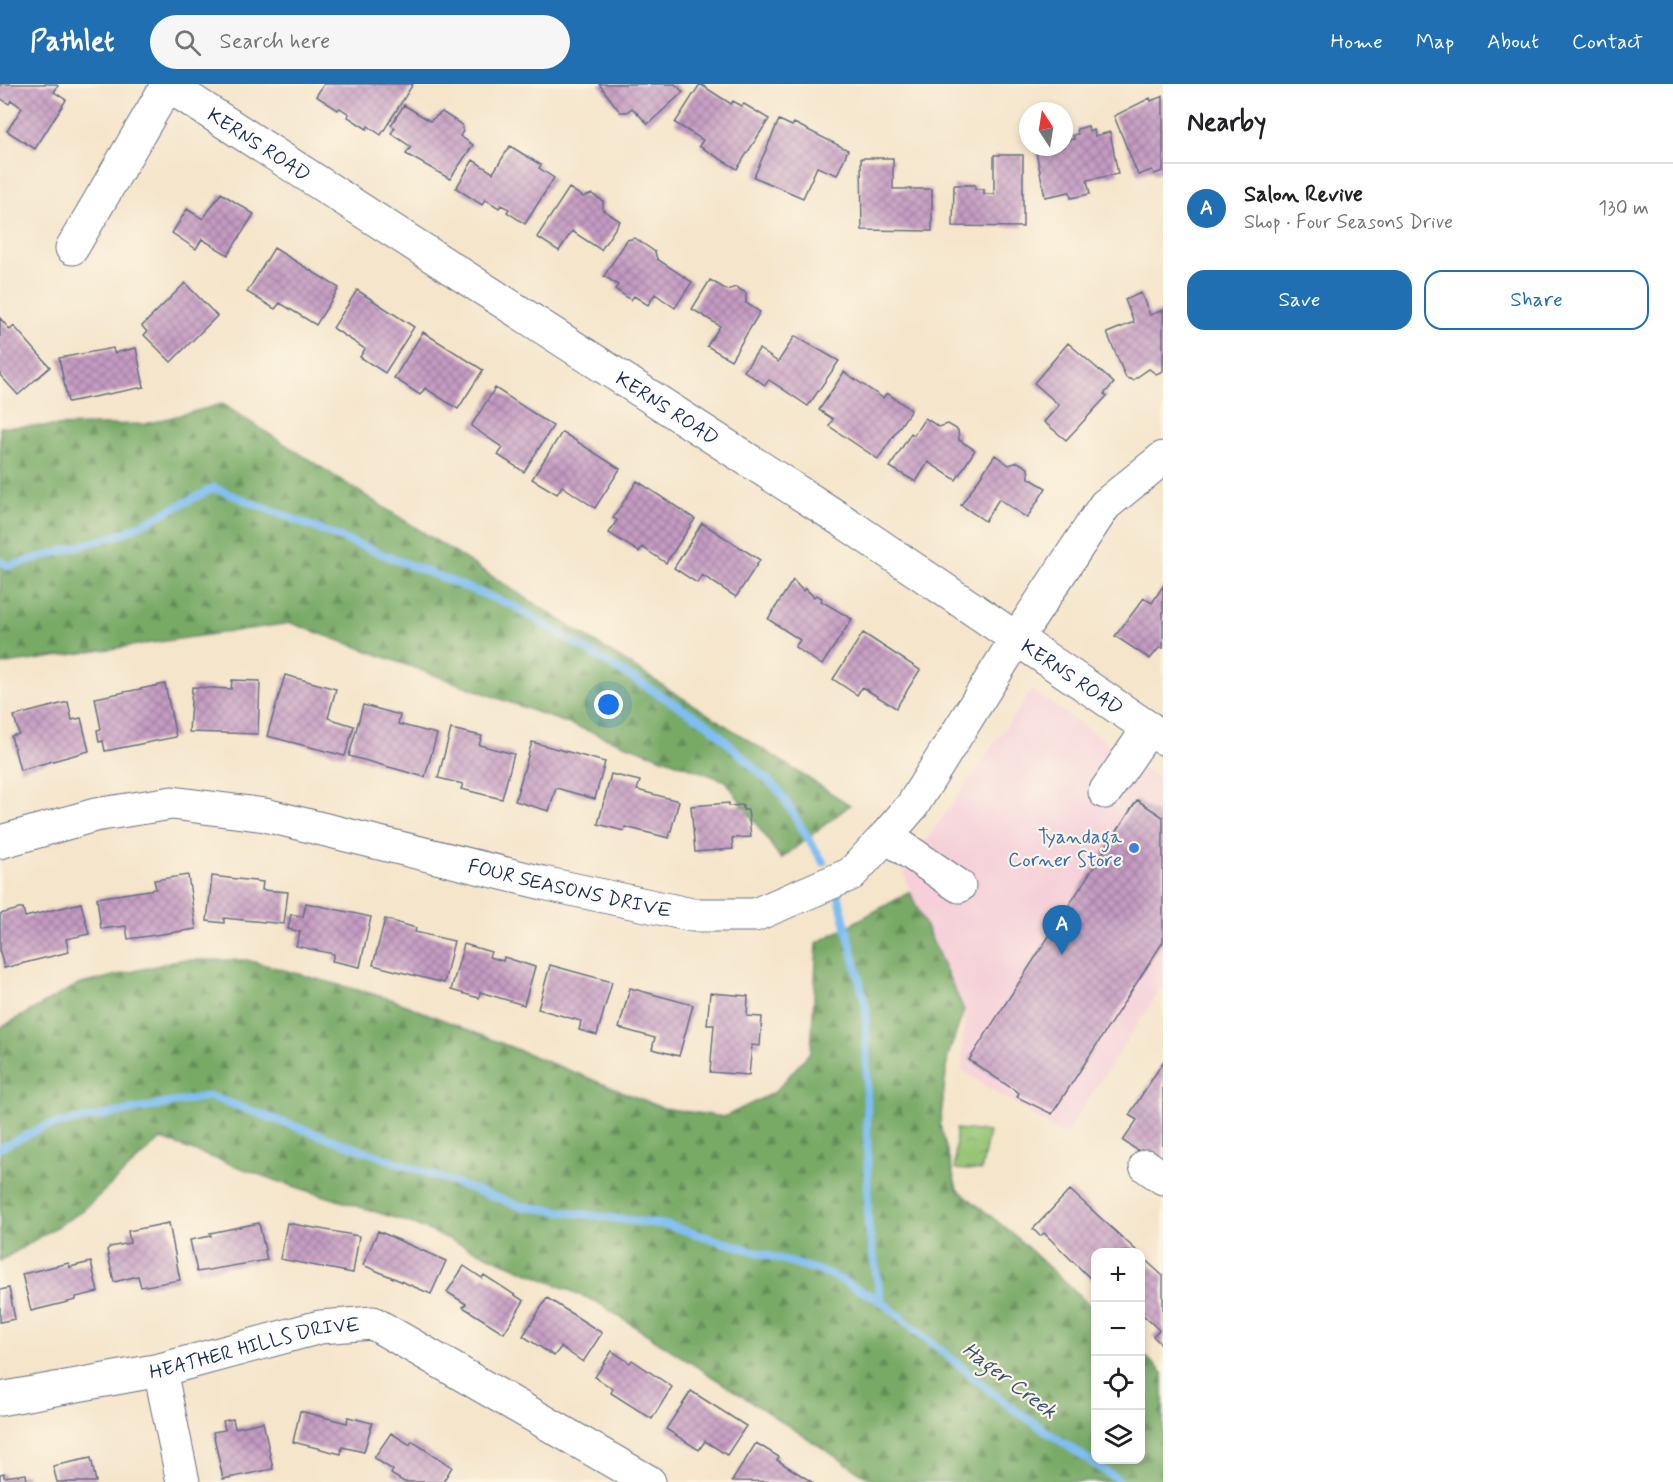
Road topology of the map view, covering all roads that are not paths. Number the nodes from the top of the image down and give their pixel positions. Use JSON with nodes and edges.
{"nodes":[{"id":1,"x":167,"y":84,"type":"edge"},
{"id":2,"x":72,"y":248,"type":"dead end"},
{"id":3,"x":1163,"y":458,"type":"edge"},
{"id":4,"x":1017,"y":638,"type":"junction"},
{"id":5,"x":1156,"y":733,"type":"edge"},
{"id":6,"x":1105,"y":792,"type":"dead end"},
{"id":7,"x":886,"y":836,"type":"junction"},
{"id":8,"x":0,"y":842,"type":"edge"},
{"id":9,"x":959,"y":886,"type":"dead end"},
{"id":10,"x":160,"y":1370,"type":"junction"},
{"id":11,"x":0,"y":1399,"type":"edge"},
{"id":12,"x":183,"y":1482,"type":"edge"},
{"id":13,"x":649,"y":1482,"type":"edge"}],
"edges":[{"from":1,"to":2,"type":"street"},
{"from":1,"to":4,"type":"street","name":"KERNS ROAD"},
{"from":3,"to":4,"type":"street","name":"FOUR SEASONS DRIVE"},
{"from":4,"to":5,"type":"street","name":"KERNS ROAD"},
{"from":4,"to":7,"type":"street","name":"FOUR SEASONS DRIVE"},
{"from":5,"to":6,"type":"street"},
{"from":7,"to":8,"type":"street","name":"FOUR SEASONS DRIVE"},
{"from":7,"to":9,"type":"street"},
{"from":10,"to":11,"type":"street","name":"HEATHER HILLS DRIVE"},
{"from":10,"to":12,"type":"street"},
{"from":10,"to":13,"type":"street","name":"HEATHER HILLS DRIVE"}]}
